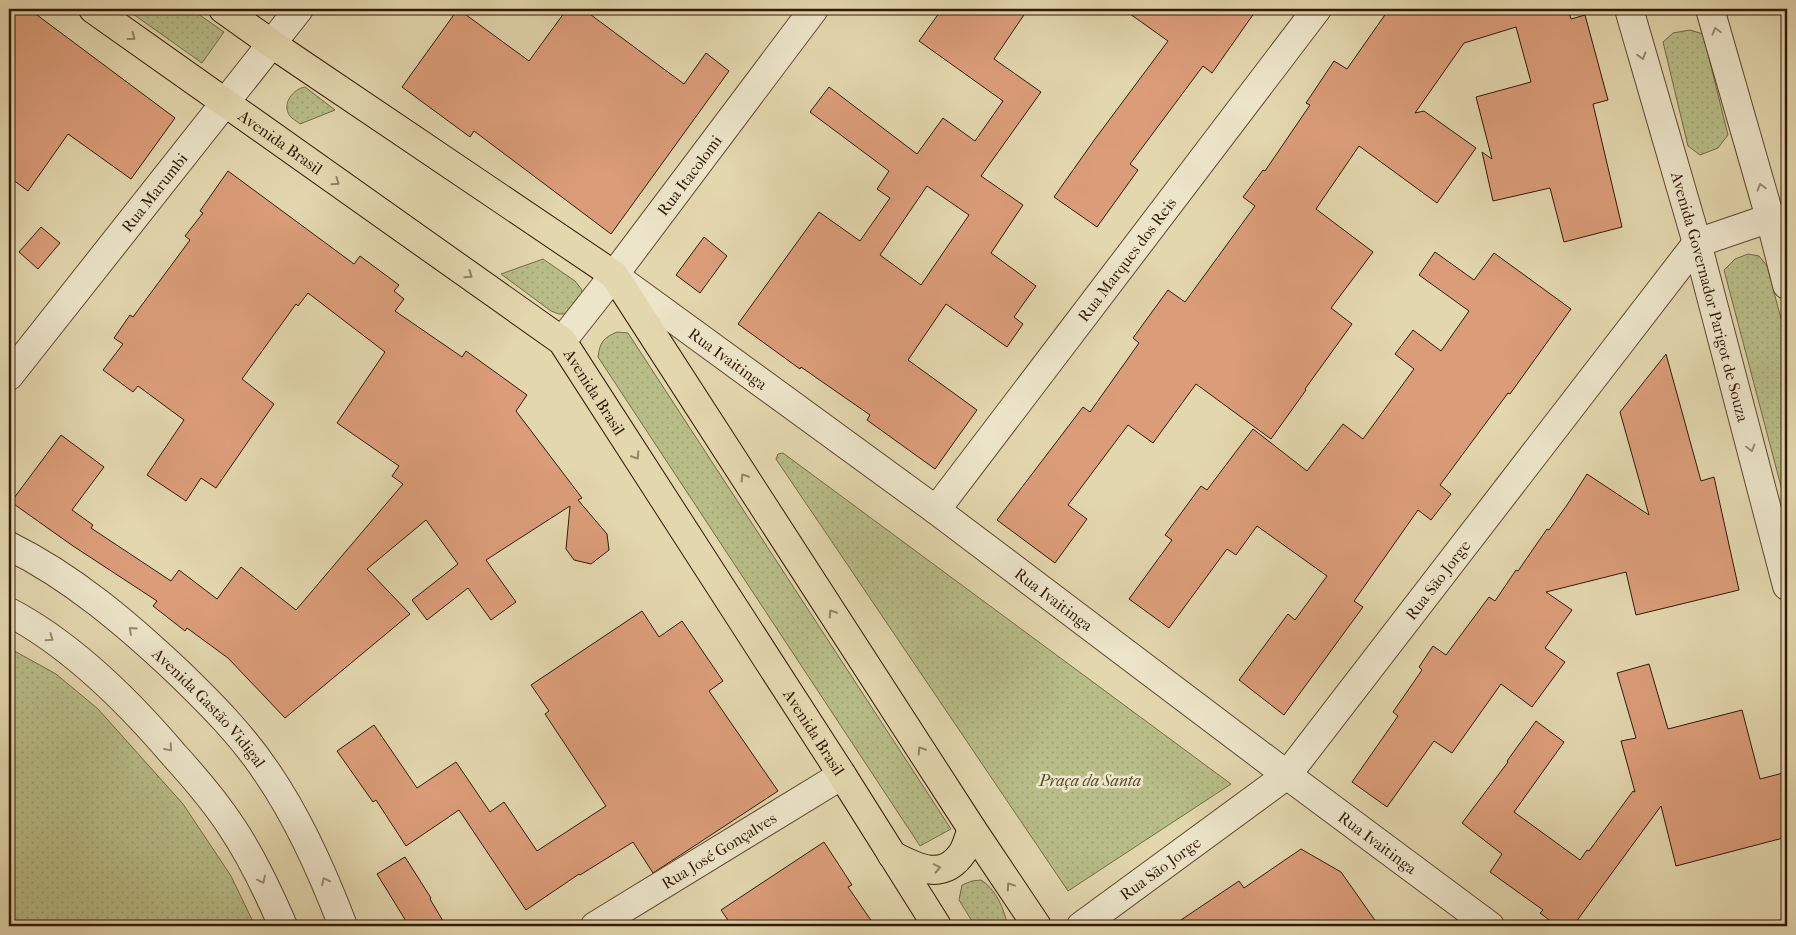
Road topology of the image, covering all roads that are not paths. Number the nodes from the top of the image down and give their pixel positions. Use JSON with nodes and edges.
{"nodes":[{"id":1,"x":93,"y":9,"type":"edge"},
{"id":2,"x":223,"y":9,"type":"edge"},
{"id":3,"x":299,"y":9,"type":"edge"},
{"id":4,"x":814,"y":9,"type":"edge"},
{"id":5,"x":1318,"y":9,"type":"edge"},
{"id":6,"x":1629,"y":9,"type":"edge"},
{"id":7,"x":1710,"y":9,"type":"edge"},
{"id":8,"x":272,"y":44,"type":"junction"},
{"id":9,"x":226,"y":104,"type":"junction"},
{"id":10,"x":1770,"y":218,"type":"junction"},
{"id":11,"x":1696,"y":243,"type":"junction"},
{"id":12,"x":614,"y":275,"type":"junction"},
{"id":13,"x":1787,"y":285,"type":"edge"},
{"id":14,"x":562,"y":341,"type":"junction"},
{"id":15,"x":9,"y":376,"type":"edge"},
{"id":16,"x":936,"y":510,"type":"junction"},
{"id":17,"x":9,"y":546,"type":"edge"},
{"id":18,"x":1787,"y":586,"type":"edge"},
{"id":19,"x":9,"y":612,"type":"edge"},
{"id":20,"x":842,"y":775,"type":"junction"},
{"id":21,"x":1287,"y":775,"type":"junction"},
{"id":22,"x":972,"y":829,"type":"junction"},
{"id":23,"x":892,"y":855,"type":"junction"},
{"id":24,"x":283,"y":926,"type":"edge"},
{"id":25,"x":343,"y":926,"type":"edge"},
{"id":26,"x":595,"y":926,"type":"edge"},
{"id":27,"x":938,"y":926,"type":"edge"},
{"id":28,"x":1037,"y":926,"type":"edge"},
{"id":29,"x":1081,"y":926,"type":"edge"},
{"id":30,"x":1490,"y":926,"type":"edge"}],
"edges":[{"from":1,"to":9,"type":"main road","name":"Avenida Brasil","one_way":true},
{"from":2,"to":8,"type":"main road"},
{"from":3,"to":8,"type":"street","name":"Rua Marumbi"},
{"from":4,"to":12,"type":"street","name":"Rua Itacolomi"},
{"from":5,"to":16,"type":"street","name":"Rua Marques dos Reis"},
{"from":6,"to":11,"type":"street","name":"Avenida Governador Parigot de Souza","one_way":true},
{"from":10,"to":7,"type":"street","one_way":true},
{"from":8,"to":9,"type":"street","name":"Rua Marumbi"},
{"from":8,"to":12,"type":"main road"},
{"from":9,"to":14,"type":"main road","name":"Avenida Brasil","one_way":true},
{"from":9,"to":15,"type":"street","name":"Rua Marumbi"},
{"from":10,"to":11,"type":"street"},
{"from":10,"to":13,"type":"street"},
{"from":11,"to":18,"type":"street","name":"Avenida Governador Parigot de Souza","one_way":true},
{"from":11,"to":21,"type":"street","name":"Rua São Jorge"},
{"from":12,"to":14,"type":"street","name":"Rua Itacolomi"},
{"from":12,"to":16,"type":"street","name":"Rua Ivaitinga"},
{"from":22,"to":12,"type":"main road","one_way":true},
{"from":14,"to":20,"type":"main road","name":"Avenida Brasil","one_way":true},
{"from":16,"to":21,"type":"street","name":"Rua Ivaitinga"},
{"from":25,"to":17,"type":"street","name":"Avenida Gastão Vidigal","one_way":true},
{"from":19,"to":24,"type":"street","one_way":true},
{"from":20,"to":23,"type":"main road","name":"Avenida Brasil"},
{"from":20,"to":26,"type":"street","name":"Rua José Gonçalves"},
{"from":21,"to":29,"type":"street","name":"Rua São Jorge"},
{"from":21,"to":30,"type":"street","name":"Rua Ivaitinga"},
{"from":23,"to":22,"type":"main road","one_way":true},
{"from":28,"to":22,"type":"main road","one_way":true},
{"from":23,"to":27,"type":"main road","name":"Avenida Brasil"}]}
